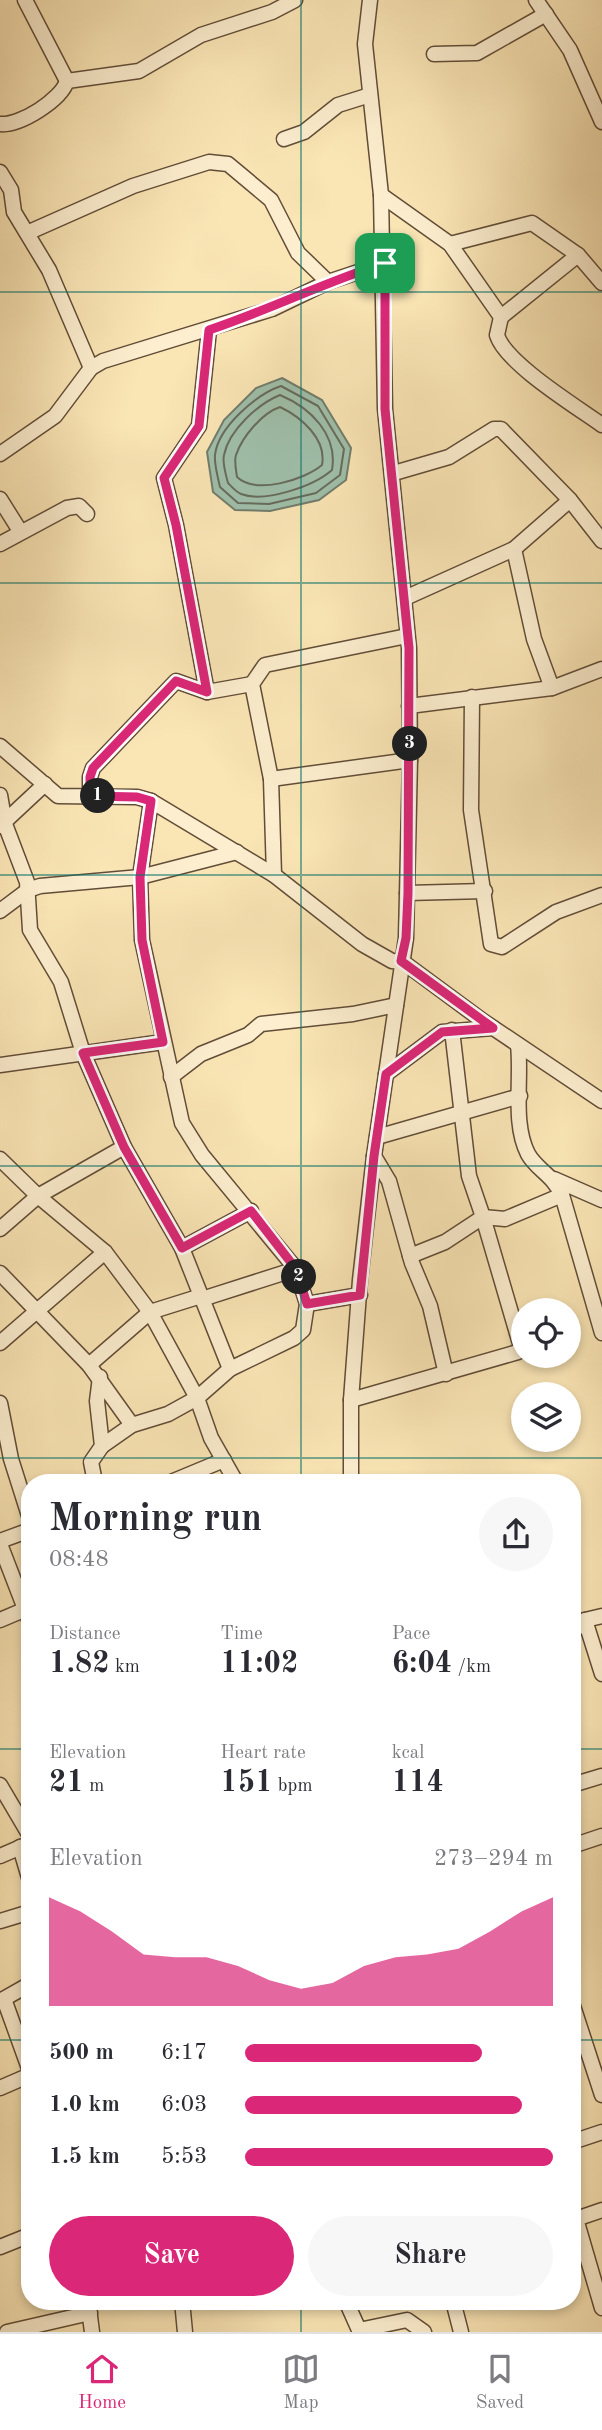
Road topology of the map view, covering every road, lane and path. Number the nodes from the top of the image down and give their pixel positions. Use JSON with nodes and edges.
{"nodes":[{"id":1,"x":24,"y":0,"type":"edge"},
{"id":2,"x":295,"y":0,"type":"edge"},
{"id":3,"x":370,"y":0,"type":"edge"},
{"id":4,"x":536,"y":0,"type":"edge"},
{"id":5,"x":545,"y":14,"type":"junction"},
{"id":6,"x":434,"y":54,"type":"dead end"},
{"id":7,"x":67,"y":81,"type":"junction"},
{"id":8,"x":370,"y":95,"type":"junction"},
{"id":9,"x":602,"y":122,"type":"edge"},
{"id":10,"x":0,"y":124,"type":"edge"},
{"id":11,"x":284,"y":139,"type":"dead end"},
{"id":12,"x":0,"y":172,"type":"edge"},
{"id":13,"x":381,"y":195,"type":"junction"},
{"id":14,"x":27,"y":233,"type":"junction"},
{"id":15,"x":450,"y":244,"type":"junction"},
{"id":16,"x":578,"y":255,"type":"junction"},
{"id":17,"x":385,"y":263,"type":"junction"},
{"id":18,"x":328,"y":282,"type":"junction"},
{"id":19,"x":602,"y":283,"type":"edge"},
{"id":20,"x":501,"y":317,"type":"junction"},
{"id":21,"x":209,"y":330,"type":"junction"},
{"id":22,"x":91,"y":369,"type":"junction"},
{"id":23,"x":602,"y":425,"type":"edge"},
{"id":24,"x":0,"y":454,"type":"edge"},
{"id":25,"x":394,"y":473,"type":"junction"},
{"id":26,"x":0,"y":499,"type":"edge"},
{"id":27,"x":570,"y":500,"type":"junction"},
{"id":28,"x":87,"y":514,"type":"dead end"},
{"id":29,"x":20,"y":531,"type":"junction"},
{"id":30,"x":602,"y":541,"type":"edge"},
{"id":31,"x":0,"y":544,"type":"edge"},
{"id":32,"x":514,"y":549,"type":"junction"},
{"id":33,"x":405,"y":598,"type":"junction"},
{"id":34,"x":407,"y":636,"type":"junction"},
{"id":35,"x":602,"y":669,"type":"edge"},
{"id":36,"x":252,"y":684,"type":"junction"},
{"id":37,"x":552,"y":688,"type":"junction"},
{"id":38,"x":207,"y":692,"type":"junction"},
{"id":39,"x":472,"y":697,"type":"junction"},
{"id":40,"x":409,"y":706,"type":"junction"},
{"id":41,"x":0,"y":746,"type":"edge"},
{"id":42,"x":410,"y":760,"type":"junction"},
{"id":43,"x":271,"y":779,"type":"junction"},
{"id":44,"x":44,"y":785,"type":"junction"},
{"id":45,"x":0,"y":795,"type":"edge"},
{"id":46,"x":90,"y":796,"type":"junction"},
{"id":47,"x":151,"y":801,"type":"junction"},
{"id":48,"x":2,"y":825,"type":"edge"},
{"id":49,"x":237,"y":852,"type":"junction"},
{"id":50,"x":274,"y":875,"type":"junction"},
{"id":51,"x":140,"y":877,"type":"junction"},
{"id":52,"x":28,"y":890,"type":"junction"},
{"id":53,"x":485,"y":891,"type":"junction"},
{"id":54,"x":408,"y":893,"type":"junction"},
{"id":55,"x":602,"y":895,"type":"edge"},
{"id":56,"x":0,"y":911,"type":"edge"},
{"id":57,"x":401,"y":961,"type":"junction"},
{"id":58,"x":396,"y":1005,"type":"junction"},
{"id":59,"x":493,"y":1028,"type":"junction"},
{"id":60,"x":452,"y":1030,"type":"junction"},
{"id":61,"x":163,"y":1042,"type":"junction"},
{"id":62,"x":518,"y":1045,"type":"junction"},
{"id":63,"x":83,"y":1053,"type":"junction"},
{"id":64,"x":0,"y":1065,"type":"edge"},
{"id":65,"x":386,"y":1074,"type":"junction"},
{"id":66,"x":171,"y":1077,"type":"junction"},
{"id":67,"x":520,"y":1096,"type":"junction"},
{"id":68,"x":602,"y":1101,"type":"edge"},
{"id":69,"x":464,"y":1110,"type":"junction"},
{"id":70,"x":377,"y":1137,"type":"junction"},
{"id":71,"x":124,"y":1147,"type":"junction"},
{"id":72,"x":374,"y":1156,"type":"junction"},
{"id":73,"x":0,"y":1159,"type":"edge"},
{"id":74,"x":554,"y":1178,"type":"junction"},
{"id":75,"x":562,"y":1195,"type":"junction"},
{"id":76,"x":37,"y":1196,"type":"junction"},
{"id":77,"x":602,"y":1200,"type":"edge"},
{"id":78,"x":251,"y":1211,"type":"junction"},
{"id":79,"x":484,"y":1217,"type":"junction"},
{"id":80,"x":0,"y":1229,"type":"edge"},
{"id":81,"x":182,"y":1248,"type":"junction"},
{"id":82,"x":105,"y":1252,"type":"junction"},
{"id":83,"x":410,"y":1256,"type":"junction"},
{"id":84,"x":296,"y":1269,"type":"junction"},
{"id":85,"x":0,"y":1273,"type":"edge"},
{"id":86,"x":360,"y":1295,"type":"junction"},
{"id":87,"x":201,"y":1298,"type":"junction"},
{"id":88,"x":307,"y":1304,"type":"junction"},
{"id":89,"x":36,"y":1312,"type":"junction"},
{"id":90,"x":150,"y":1312,"type":"junction"},
{"id":91,"x":602,"y":1334,"type":"edge"},
{"id":92,"x":0,"y":1343,"type":"edge"},
{"id":93,"x":89,"y":1365,"type":"junction"},
{"id":94,"x":230,"y":1369,"type":"junction"},
{"id":95,"x":446,"y":1374,"type":"junction"},
{"id":96,"x":100,"y":1377,"type":"junction"},
{"id":97,"x":197,"y":1398,"type":"junction"},
{"id":98,"x":351,"y":1400,"type":"junction"},
{"id":99,"x":0,"y":1403,"type":"edge"},
{"id":100,"x":132,"y":1425,"type":"junction"},
{"id":101,"x":102,"y":1446,"type":"junction"},
{"id":102,"x":223,"y":1460,"type":"junction"},
{"id":103,"x":6,"y":1461,"type":"edge"},
{"id":104,"x":93,"y":1474,"type":"edge"},
{"id":105,"x":190,"y":1474,"type":"edge"},
{"id":106,"x":231,"y":1474,"type":"edge"},
{"id":107,"x":351,"y":1474,"type":"edge"},
{"id":108,"x":21,"y":1497,"type":"edge"},
{"id":109,"x":21,"y":1534,"type":"edge"},
{"id":110,"x":0,"y":1543,"type":"edge"},
{"id":111,"x":21,"y":1597,"type":"edge"},
{"id":112,"x":21,"y":1616,"type":"edge"},
{"id":113,"x":602,"y":1616,"type":"edge"},
{"id":114,"x":0,"y":1620,"type":"edge"},
{"id":115,"x":581,"y":1621,"type":"edge"},
{"id":116,"x":581,"y":1627,"type":"edge"},
{"id":117,"x":602,"y":1674,"type":"edge"},
{"id":118,"x":602,"y":1776,"type":"edge"},
{"id":119,"x":581,"y":1782,"type":"edge"},
{"id":120,"x":0,"y":1785,"type":"edge"},
{"id":121,"x":21,"y":1829,"type":"edge"},
{"id":122,"x":602,"y":1836,"type":"edge"},
{"id":123,"x":581,"y":1843,"type":"edge"},
{"id":124,"x":21,"y":1845,"type":"edge"},
{"id":125,"x":0,"y":1856,"type":"edge"},
{"id":126,"x":21,"y":1915,"type":"edge"},
{"id":127,"x":0,"y":1921,"type":"edge"},
{"id":128,"x":21,"y":1989,"type":"edge"},
{"id":129,"x":2,"y":2000,"type":"edge"},
{"id":130,"x":581,"y":2031,"type":"edge"},
{"id":131,"x":21,"y":2050,"type":"edge"},
{"id":132,"x":21,"y":2078,"type":"edge"},
{"id":133,"x":0,"y":2088,"type":"edge"},
{"id":134,"x":602,"y":2095,"type":"edge"},
{"id":135,"x":602,"y":2132,"type":"edge"},
{"id":136,"x":581,"y":2140,"type":"edge"},
{"id":137,"x":602,"y":2210,"type":"edge"},
{"id":138,"x":581,"y":2216,"type":"edge"},
{"id":139,"x":21,"y":2238,"type":"edge"},
{"id":140,"x":581,"y":2240,"type":"edge"},
{"id":141,"x":0,"y":2245,"type":"edge"},
{"id":142,"x":602,"y":2308,"type":"edge"},
{"id":143,"x":79,"y":2310,"type":"edge"},
{"id":144,"x":89,"y":2310,"type":"edge"},
{"id":145,"x":183,"y":2310,"type":"edge"},
{"id":146,"x":350,"y":2310,"type":"edge"},
{"id":147,"x":455,"y":2310,"type":"edge"},
{"id":148,"x":7,"y":2332,"type":"edge"},
{"id":149,"x":92,"y":2332,"type":"edge"},
{"id":150,"x":185,"y":2332,"type":"edge"},
{"id":151,"x":424,"y":2332,"type":"edge"},
{"id":152,"x":461,"y":2332,"type":"edge"}],
"edges":[{"from":1,"to":7,"type":"street"},
{"from":2,"to":7,"type":"street"},
{"from":3,"to":8,"type":"street"},
{"from":4,"to":5,"type":"street"},
{"from":5,"to":6,"type":"street"},
{"from":5,"to":9,"type":"street"},
{"from":7,"to":10,"type":"street"},
{"from":8,"to":11,"type":"street"},
{"from":8,"to":13,"type":"street"},
{"from":12,"to":14,"type":"street"},
{"from":13,"to":15,"type":"street"},
{"from":13,"to":17,"type":"street"},
{"from":14,"to":18,"type":"street"},
{"from":14,"to":22,"type":"street"},
{"from":15,"to":16,"type":"street"},
{"from":15,"to":20,"type":"street"},
{"from":16,"to":19,"type":"street"},
{"from":16,"to":20,"type":"street"},
{"from":17,"to":18,"type":"street"},
{"from":17,"to":25,"type":"street"},
{"from":18,"to":21,"type":"street"},
{"from":20,"to":23,"type":"street"},
{"from":21,"to":22,"type":"street"},
{"from":21,"to":38,"type":"street"},
{"from":22,"to":24,"type":"street"},
{"from":25,"to":27,"type":"street"},
{"from":25,"to":33,"type":"street"},
{"from":26,"to":29,"type":"street"},
{"from":27,"to":30,"type":"street"},
{"from":27,"to":32,"type":"street"},
{"from":28,"to":29,"type":"street"},
{"from":29,"to":31,"type":"street"},
{"from":32,"to":33,"type":"street"},
{"from":32,"to":37,"type":"street"},
{"from":33,"to":34,"type":"street"},
{"from":34,"to":36,"type":"street"},
{"from":34,"to":40,"type":"street"},
{"from":35,"to":37,"type":"street"},
{"from":36,"to":38,"type":"street"},
{"from":36,"to":43,"type":"street"},
{"from":37,"to":39,"type":"street"},
{"from":38,"to":46,"type":"street"},
{"from":39,"to":40,"type":"street"},
{"from":39,"to":53,"type":"street"},
{"from":40,"to":42,"type":"street"},
{"from":41,"to":44,"type":"street"},
{"from":42,"to":43,"type":"street"},
{"from":42,"to":54,"type":"street"},
{"from":43,"to":50,"type":"street"},
{"from":44,"to":46,"type":"street"},
{"from":44,"to":48,"type":"street"},
{"from":45,"to":48,"type":"street"},
{"from":46,"to":47,"type":"street"},
{"from":47,"to":49,"type":"street"},
{"from":47,"to":51,"type":"street"},
{"from":48,"to":52,"type":"street"},
{"from":49,"to":50,"type":"street"},
{"from":49,"to":51,"type":"street"},
{"from":50,"to":57,"type":"street"},
{"from":51,"to":52,"type":"street"},
{"from":51,"to":61,"type":"street"},
{"from":52,"to":56,"type":"street"},
{"from":52,"to":63,"type":"street"},
{"from":53,"to":54,"type":"street"},
{"from":53,"to":55,"type":"street"},
{"from":54,"to":57,"type":"street"},
{"from":57,"to":58,"type":"street"},
{"from":57,"to":59,"type":"street"},
{"from":58,"to":65,"type":"street"},
{"from":58,"to":66,"type":"street"},
{"from":59,"to":60,"type":"street"},
{"from":59,"to":62,"type":"street"},
{"from":60,"to":65,"type":"street"},
{"from":60,"to":69,"type":"street"},
{"from":61,"to":63,"type":"street"},
{"from":61,"to":66,"type":"street"},
{"from":62,"to":67,"type":"street"},
{"from":62,"to":68,"type":"street"},
{"from":63,"to":64,"type":"street"},
{"from":63,"to":71,"type":"street"},
{"from":65,"to":70,"type":"street"},
{"from":66,"to":78,"type":"street"},
{"from":67,"to":69,"type":"street"},
{"from":67,"to":74,"type":"street"},
{"from":69,"to":70,"type":"street"},
{"from":69,"to":79,"type":"street"},
{"from":70,"to":72,"type":"street"},
{"from":71,"to":76,"type":"street"},
{"from":71,"to":81,"type":"street"},
{"from":72,"to":83,"type":"street"},
{"from":72,"to":86,"type":"street"},
{"from":73,"to":76,"type":"street"},
{"from":74,"to":75,"type":"street"},
{"from":74,"to":77,"type":"street"},
{"from":75,"to":79,"type":"street"},
{"from":75,"to":91,"type":"street"},
{"from":76,"to":80,"type":"street"},
{"from":76,"to":82,"type":"street"},
{"from":78,"to":81,"type":"street"},
{"from":78,"to":84,"type":"street"},
{"from":79,"to":83,"type":"street"},
{"from":79,"to":95,"type":"street"},
{"from":81,"to":87,"type":"street"},
{"from":82,"to":89,"type":"street"},
{"from":82,"to":90,"type":"street"},
{"from":83,"to":95,"type":"street"},
{"from":84,"to":87,"type":"street"},
{"from":84,"to":88,"type":"street"},
{"from":85,"to":89,"type":"street"},
{"from":86,"to":88,"type":"street"},
{"from":86,"to":98,"type":"street"},
{"from":87,"to":90,"type":"street"},
{"from":87,"to":94,"type":"street"},
{"from":88,"to":94,"type":"street"},
{"from":89,"to":92,"type":"street"},
{"from":89,"to":93,"type":"street"},
{"from":90,"to":93,"type":"street"},
{"from":90,"to":97,"type":"street"},
{"from":93,"to":96,"type":"street"},
{"from":94,"to":97,"type":"street"},
{"from":95,"to":98,"type":"street"},
{"from":96,"to":100,"type":"street"},
{"from":96,"to":101,"type":"street"},
{"from":97,"to":100,"type":"street"},
{"from":97,"to":102,"type":"street"},
{"from":98,"to":107,"type":"street"},
{"from":99,"to":103,"type":"street"},
{"from":100,"to":101,"type":"street"},
{"from":101,"to":104,"type":"street"},
{"from":102,"to":105,"type":"street"},
{"from":102,"to":106,"type":"street"},
{"from":103,"to":108,"type":"street"},
{"from":109,"to":110,"type":"street"},
{"from":110,"to":111,"type":"street"},
{"from":112,"to":114,"type":"street"},
{"from":113,"to":115,"type":"street"},
{"from":116,"to":117,"type":"street"},
{"from":118,"to":119,"type":"street"},
{"from":120,"to":121,"type":"street"},
{"from":122,"to":123,"type":"street"},
{"from":124,"to":125,"type":"street"},
{"from":126,"to":127,"type":"street"},
{"from":128,"to":129,"type":"street"},
{"from":129,"to":131,"type":"street"},
{"from":130,"to":134,"type":"street"},
{"from":132,"to":133,"type":"street"},
{"from":135,"to":136,"type":"street"},
{"from":137,"to":138,"type":"street"},
{"from":139,"to":141,"type":"street"},
{"from":140,"to":142,"type":"street"},
{"from":143,"to":148,"type":"street"},
{"from":144,"to":149,"type":"street"},
{"from":145,"to":150,"type":"street"},
{"from":146,"to":151,"type":"street"},
{"from":147,"to":152,"type":"street"}]}
